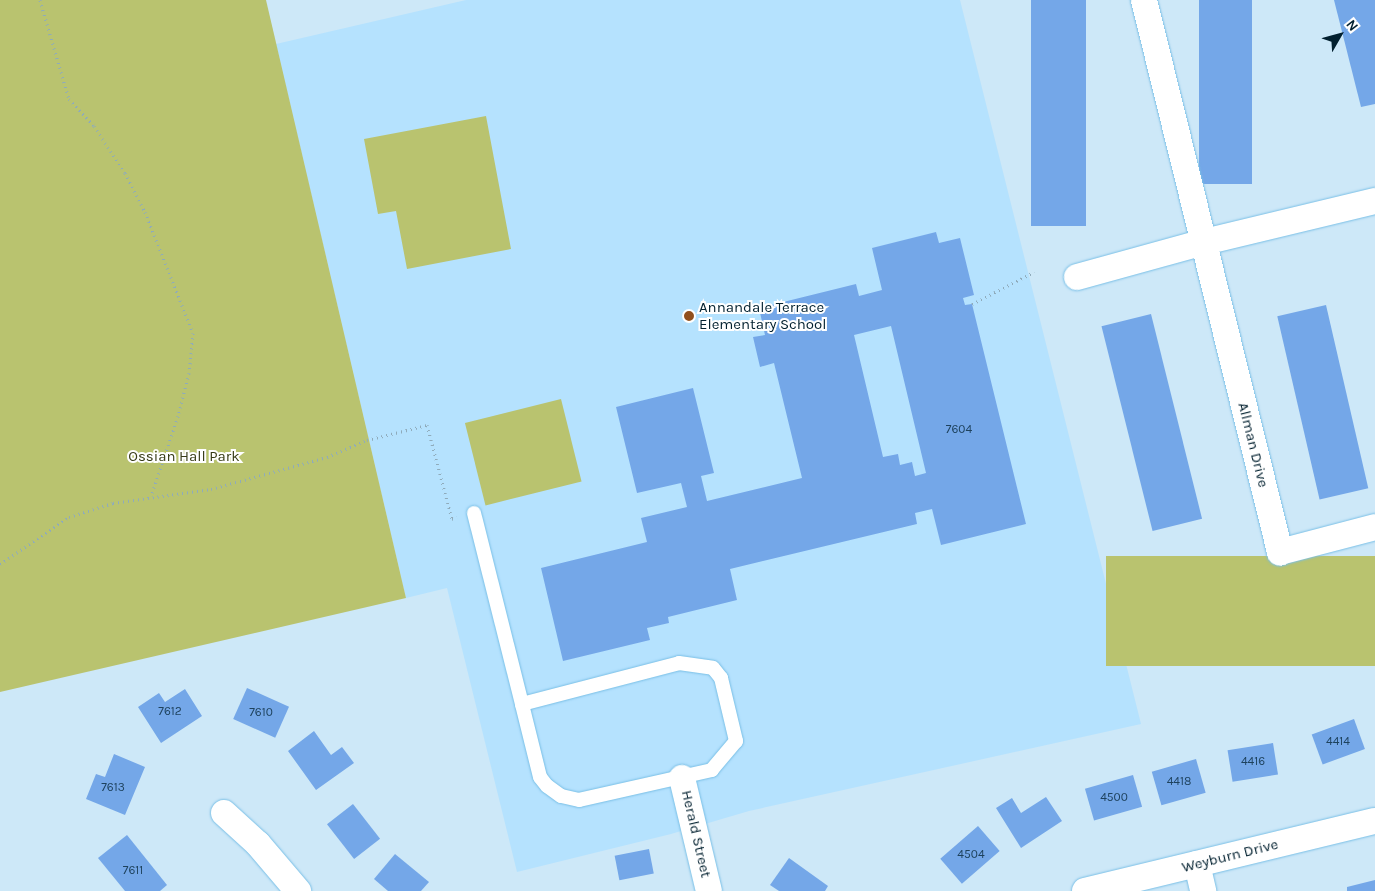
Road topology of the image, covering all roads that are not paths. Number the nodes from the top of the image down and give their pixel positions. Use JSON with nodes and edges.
{"nodes":[{"id":1,"x":1144,"y":0,"type":"edge"},
{"id":2,"x":1375,"y":201,"type":"edge"},
{"id":3,"x":1204,"y":242,"type":"junction"},
{"id":4,"x":1077,"y":277,"type":"dead end"},
{"id":5,"x":474,"y":513,"type":"road end"},
{"id":6,"x":1375,"y":527,"type":"edge"},
{"id":7,"x":522,"y":704,"type":"junction"},
{"id":8,"x":682,"y":778,"type":"junction"},
{"id":9,"x":224,"y":813,"type":"dead end"},
{"id":10,"x":1375,"y":821,"type":"edge"},
{"id":11,"x":1197,"y":864,"type":"junction"},
{"id":12,"x":298,"y":891,"type":"edge"},
{"id":13,"x":709,"y":891,"type":"edge"},
{"id":14,"x":1085,"y":891,"type":"edge"},
{"id":15,"x":1203,"y":891,"type":"edge"}],
"edges":[{"from":1,"to":3,"type":"street","name":"Allman Drive"},
{"from":2,"to":3,"type":"street"},
{"from":3,"to":4,"type":"street"},
{"from":3,"to":6,"type":"street","name":"Allman Drive"},
{"from":5,"to":7,"type":"lane"},
{"from":7,"to":8,"type":"lane"},
{"from":7,"to":8,"type":"lane"},
{"from":8,"to":13,"type":"street","name":"Herald Street"},
{"from":9,"to":12,"type":"street"},
{"from":10,"to":11,"type":"street","name":"Weyburn Drive"},
{"from":11,"to":14,"type":"street","name":"Weyburn Drive"},
{"from":11,"to":15,"type":"street"}]}
